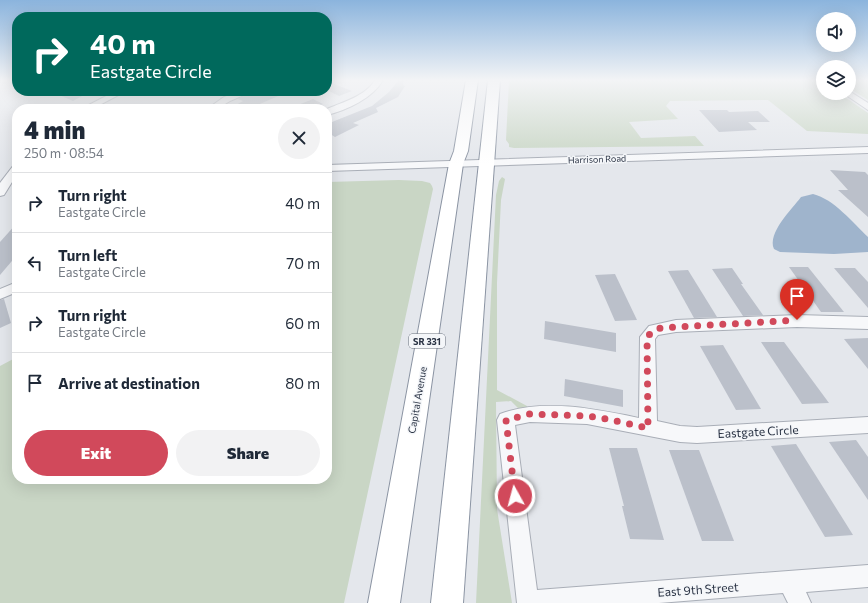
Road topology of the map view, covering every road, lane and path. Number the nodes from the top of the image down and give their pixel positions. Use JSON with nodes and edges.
{"nodes":[{"id":1,"x":468,"y":108,"type":"edge"},
{"id":2,"x":492,"y":108,"type":"edge"},
{"id":3,"x":868,"y":150,"type":"edge"},
{"id":4,"x":487,"y":163,"type":"junction"},
{"id":5,"x":456,"y":164,"type":"junction"},
{"id":6,"x":332,"y":168,"type":"edge"},
{"id":7,"x":8,"y":178,"type":"edge"},
{"id":8,"x":0,"y":192,"type":"edge"},
{"id":9,"x":12,"y":289,"type":"edge"},
{"id":10,"x":0,"y":294,"type":"edge"},
{"id":11,"x":868,"y":323,"type":"edge"},
{"id":12,"x":868,"y":425,"type":"edge"},
{"id":13,"x":648,"y":428,"type":"junction"},
{"id":14,"x":868,"y":576,"type":"edge"},
{"id":15,"x":789,"y":582,"type":"junction"},
{"id":16,"x":528,"y":602,"type":"edge"},
{"id":17,"x":384,"y":603,"type":"edge"},
{"id":18,"x":447,"y":603,"type":"edge"},
{"id":19,"x":800,"y":603,"type":"edge"}],
"edges":[{"from":1,"to":5,"type":"highway","name":"Capital Avenue","number":"SR 331"},
{"from":2,"to":4,"type":"highway"},
{"from":3,"to":4,"type":"street","name":"Harrison Road"},
{"from":4,"to":5,"type":"street","name":"Harrison Road"},
{"from":4,"to":18,"type":"highway"},
{"from":5,"to":6,"type":"street","name":"Harrison Road"},
{"from":5,"to":17,"type":"highway","name":"Capital Avenue","number":"SR 331"},
{"from":7,"to":8,"type":"street"},
{"from":9,"to":10,"type":"street"},
{"from":11,"to":13,"type":"street"},
{"from":12,"to":13,"type":"street","name":"Eastgate Circle"},
{"from":13,"to":16,"type":"street","name":"Eastgate Circle"},
{"from":14,"to":15,"type":"street","name":"East 9th Street"},
{"from":15,"to":16,"type":"street","name":"East 9th Street"},
{"from":15,"to":19,"type":"street"}]}
